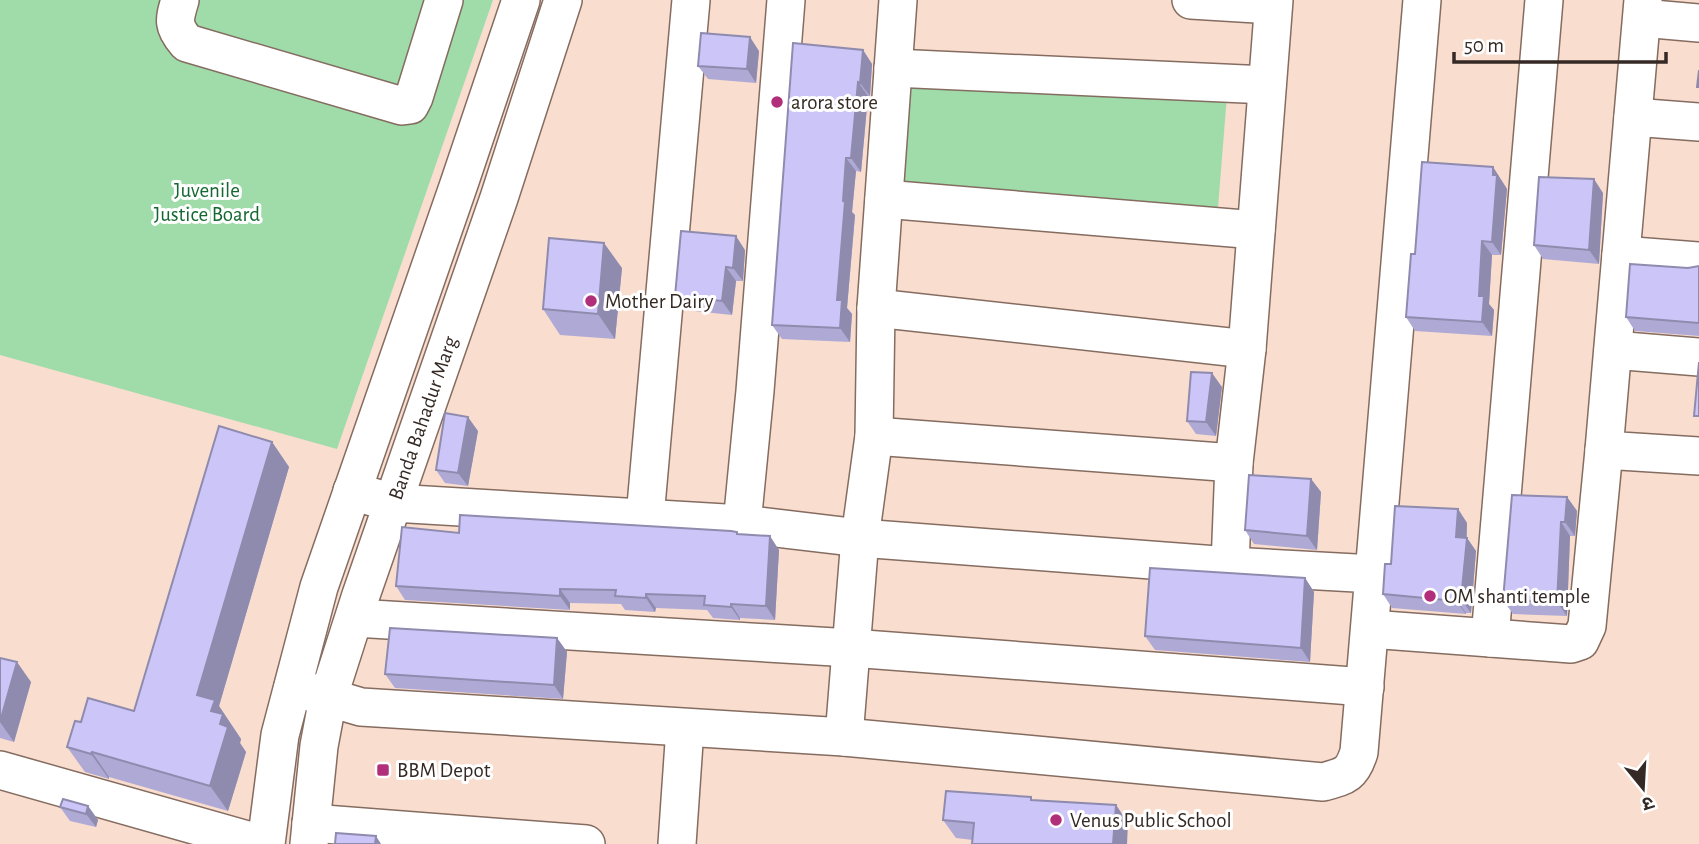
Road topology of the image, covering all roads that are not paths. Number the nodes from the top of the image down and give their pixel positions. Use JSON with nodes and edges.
{"nodes":[{"id":1,"x":180,"y":0,"type":"edge"},
{"id":2,"x":444,"y":0,"type":"edge"},
{"id":3,"x":521,"y":0,"type":"edge"},
{"id":4,"x":563,"y":0,"type":"edge"},
{"id":5,"x":691,"y":0,"type":"edge"},
{"id":6,"x":786,"y":0,"type":"edge"},
{"id":7,"x":898,"y":0,"type":"edge"},
{"id":8,"x":1191,"y":0,"type":"edge"},
{"id":9,"x":1422,"y":0,"type":"edge"},
{"id":10,"x":1544,"y":0,"type":"edge"},
{"id":11,"x":1273,"y":3,"type":"edge"},
{"id":12,"x":1643,"y":9,"type":"edge"},
{"id":13,"x":1699,"y":23,"type":"edge"},
{"id":14,"x":893,"y":68,"type":"junction"},
{"id":15,"x":1267,"y":85,"type":"junction"},
{"id":16,"x":1633,"y":117,"type":"junction"},
{"id":17,"x":1699,"y":122,"type":"edge"},
{"id":18,"x":884,"y":200,"type":"junction"},
{"id":19,"x":1256,"y":230,"type":"junction"},
{"id":20,"x":1621,"y":256,"type":"junction"},
{"id":21,"x":1699,"y":261,"type":"edge"},
{"id":22,"x":876,"y":308,"type":"junction"},
{"id":23,"x":1247,"y":349,"type":"junction"},
{"id":24,"x":1613,"y":350,"type":"junction"},
{"id":25,"x":1699,"y":357,"type":"edge"},
{"id":26,"x":874,"y":436,"type":"junction"},
{"id":27,"x":1604,"y":450,"type":"junction"},
{"id":28,"x":1699,"y":456,"type":"edge"},
{"id":29,"x":1234,"y":464,"type":"junction"},
{"id":30,"x":352,"y":491,"type":"junction"},
{"id":31,"x":393,"y":503,"type":"junction"},
{"id":32,"x":645,"y":517,"type":"junction"},
{"id":33,"x":742,"y":524,"type":"junction"},
{"id":34,"x":859,"y":538,"type":"junction"},
{"id":35,"x":1230,"y":566,"type":"junction"},
{"id":36,"x":1374,"y":573,"type":"junction"},
{"id":37,"x":355,"y":618,"type":"junction"},
{"id":38,"x":1370,"y":629,"type":"junction"},
{"id":39,"x":1490,"y":638,"type":"junction"},
{"id":40,"x":851,"y":648,"type":"junction"},
{"id":41,"x":293,"y":687,"type":"junction"},
{"id":42,"x":1365,"y":687,"type":"junction"},
{"id":43,"x":328,"y":698,"type":"junction"},
{"id":44,"x":685,"y":728,"type":"junction"},
{"id":45,"x":844,"y":737,"type":"junction"},
{"id":46,"x":0,"y":770,"type":"edge"},
{"id":47,"x":310,"y":833,"type":"edge"},
{"id":48,"x":264,"y":844,"type":"edge"},
{"id":49,"x":586,"y":844,"type":"edge"},
{"id":50,"x":677,"y":844,"type":"edge"}],
"edges":[{"from":1,"to":2,"type":"street"},
{"from":3,"to":30,"type":"street","name":"Banda Bahadur Marg"},
{"from":4,"to":31,"type":"street","name":"Banda Bahadur Marg"},
{"from":5,"to":32,"type":"street"},
{"from":6,"to":33,"type":"street"},
{"from":7,"to":14,"type":"street"},
{"from":8,"to":11,"type":"street"},
{"from":9,"to":36,"type":"street"},
{"from":10,"to":39,"type":"street"},
{"from":11,"to":15,"type":"street"},
{"from":12,"to":13,"type":"street"},
{"from":12,"to":16,"type":"street"},
{"from":14,"to":15,"type":"street"},
{"from":14,"to":18,"type":"street"},
{"from":15,"to":19,"type":"street"},
{"from":16,"to":17,"type":"street"},
{"from":16,"to":20,"type":"street"},
{"from":18,"to":19,"type":"street"},
{"from":18,"to":22,"type":"street"},
{"from":19,"to":23,"type":"street"},
{"from":20,"to":21,"type":"street"},
{"from":20,"to":24,"type":"street"},
{"from":22,"to":23,"type":"street"},
{"from":22,"to":26,"type":"street"},
{"from":23,"to":29,"type":"street"},
{"from":24,"to":25,"type":"street"},
{"from":24,"to":27,"type":"street"},
{"from":26,"to":29,"type":"street"},
{"from":26,"to":34,"type":"street"},
{"from":27,"to":28,"type":"street"},
{"from":27,"to":39,"type":"street"},
{"from":29,"to":35,"type":"street"},
{"from":30,"to":31,"type":"street"},
{"from":30,"to":41,"type":"street","name":"Banda Bahadur Marg"},
{"from":31,"to":32,"type":"street"},
{"from":31,"to":37,"type":"street","name":"Banda Bahadur Marg"},
{"from":32,"to":33,"type":"street"},
{"from":33,"to":34,"type":"street"},
{"from":34,"to":35,"type":"street"},
{"from":34,"to":40,"type":"street"},
{"from":35,"to":36,"type":"street"},
{"from":36,"to":38,"type":"street"},
{"from":37,"to":40,"type":"street"},
{"from":37,"to":43,"type":"street","name":"Banda Bahadur Marg"},
{"from":38,"to":39,"type":"street"},
{"from":38,"to":42,"type":"street"},
{"from":40,"to":42,"type":"street"},
{"from":40,"to":45,"type":"street"},
{"from":41,"to":43,"type":"street"},
{"from":41,"to":48,"type":"street","name":"Banda Bahadur Marg"},
{"from":42,"to":45,"type":"street"},
{"from":43,"to":44,"type":"street"},
{"from":43,"to":47,"type":"street","name":"Banda Bahadur Marg"},
{"from":44,"to":45,"type":"street"},
{"from":44,"to":50,"type":"street"},
{"from":46,"to":48,"type":"street"},
{"from":47,"to":49,"type":"street"}]}
